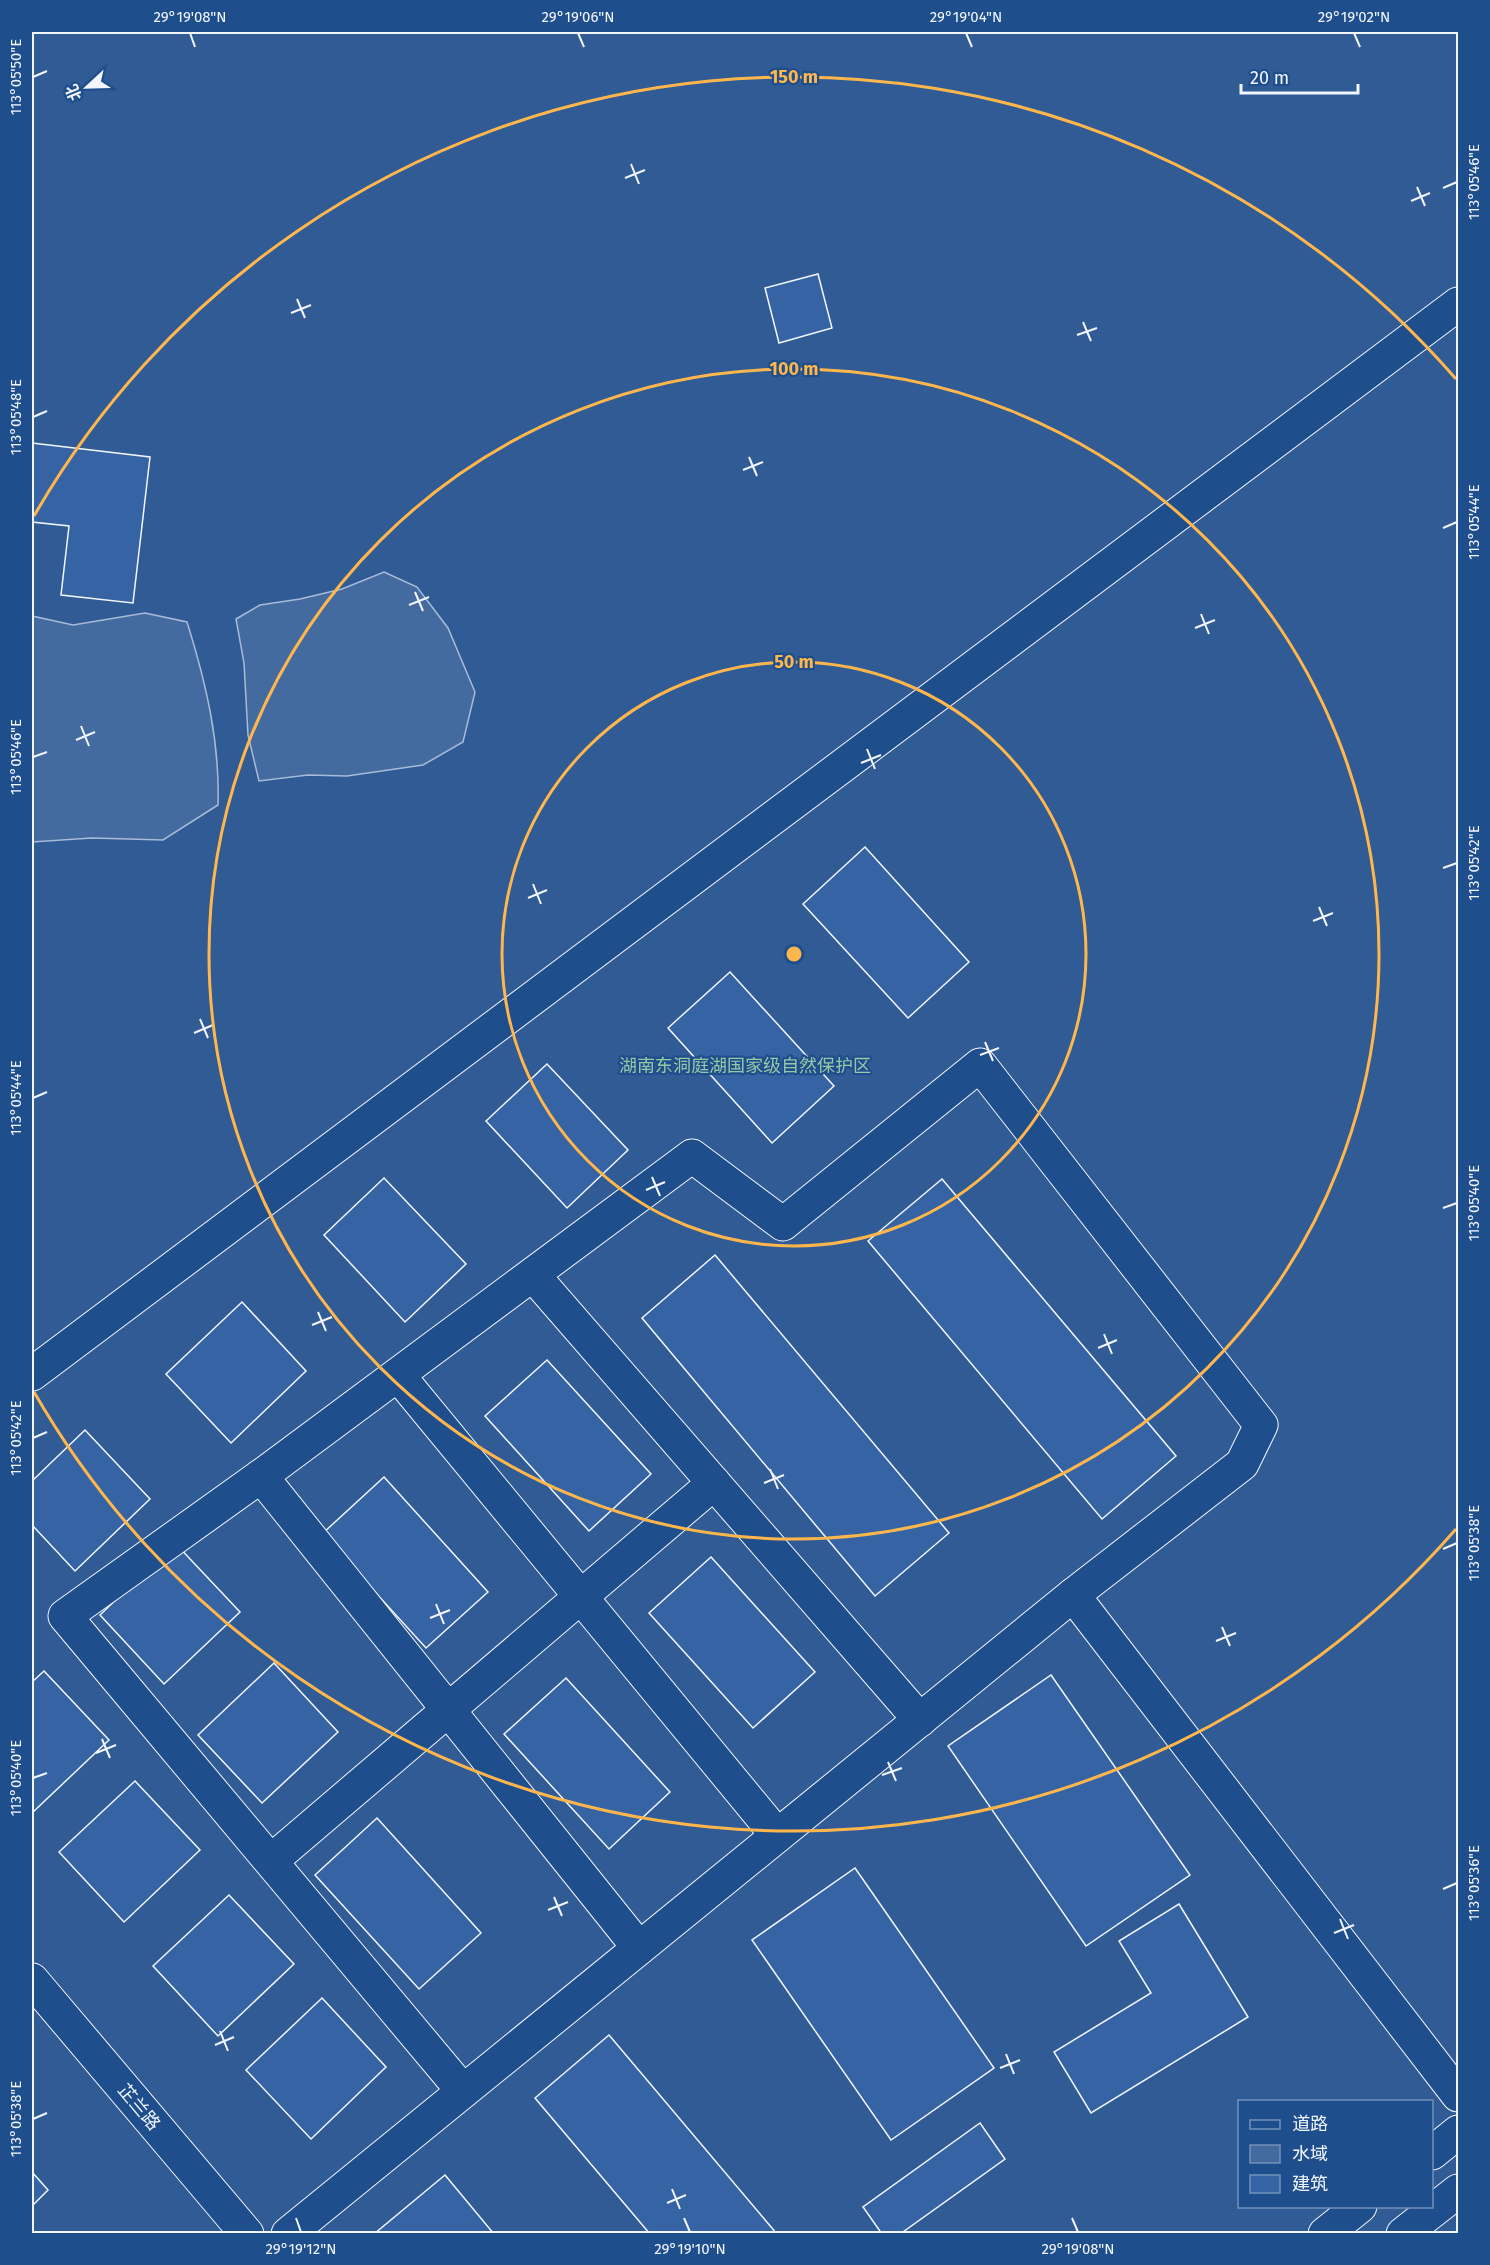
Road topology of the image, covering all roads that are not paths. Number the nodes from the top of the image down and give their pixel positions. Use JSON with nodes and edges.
{"nodes":[{"id":1,"x":1458,"y":304,"type":"edge"},
{"id":2,"x":532,"y":1275,"type":"junction"},
{"id":3,"x":32,"y":1374,"type":"edge"},
{"id":4,"x":398,"y":1375,"type":"junction"},
{"id":5,"x":261,"y":1476,"type":"junction"},
{"id":6,"x":714,"y":1483,"type":"junction"},
{"id":7,"x":1073,"y":1595,"type":"junction"},
{"id":8,"x":580,"y":1596,"type":"junction"},
{"id":9,"x":448,"y":1708,"type":"junction"},
{"id":10,"x":920,"y":1720,"type":"junction"},
{"id":11,"x":777,"y":1836,"type":"junction"},
{"id":12,"x":270,"y":1861,"type":"junction"},
{"id":13,"x":639,"y":1948,"type":"junction"},
{"id":14,"x":32,"y":1980,"type":"edge"},
{"id":15,"x":463,"y":2091,"type":"junction"},
{"id":16,"x":1458,"y":2095,"type":"edge"},
{"id":17,"x":1458,"y":2132,"type":"edge"},
{"id":18,"x":1433,"y":2151,"type":"edge"},
{"id":19,"x":1458,"y":2191,"type":"edge"},
{"id":20,"x":1358,"y":2208,"type":"edge"},
{"id":21,"x":247,"y":2234,"type":"edge"},
{"id":22,"x":288,"y":2234,"type":"edge"},
{"id":23,"x":1325,"y":2234,"type":"edge"},
{"id":24,"x":1403,"y":2234,"type":"edge"}],
"edges":[{"from":1,"to":3,"type":"main road"},
{"from":2,"to":4,"type":"main road"},
{"from":2,"to":6,"type":"main road"},
{"from":2,"to":7,"type":"main road"},
{"from":4,"to":5,"type":"main road"},
{"from":4,"to":8,"type":"main road"},
{"from":5,"to":9,"type":"main road"},
{"from":5,"to":12,"type":"main road"},
{"from":6,"to":8,"type":"main road"},
{"from":6,"to":10,"type":"main road"},
{"from":7,"to":10,"type":"main road"},
{"from":7,"to":16,"type":"main road"},
{"from":8,"to":9,"type":"main road"},
{"from":8,"to":11,"type":"main road"},
{"from":9,"to":12,"type":"main road"},
{"from":9,"to":13,"type":"main road"},
{"from":10,"to":11,"type":"main road"},
{"from":11,"to":13,"type":"main road"},
{"from":12,"to":15,"type":"main road"},
{"from":13,"to":15,"type":"main road"},
{"from":14,"to":21,"type":"main road","name":"芷兰路"},
{"from":15,"to":22,"type":"main road"},
{"from":17,"to":18,"type":"main road"},
{"from":19,"to":24,"type":"main road"},
{"from":20,"to":23,"type":"main road"}]}
